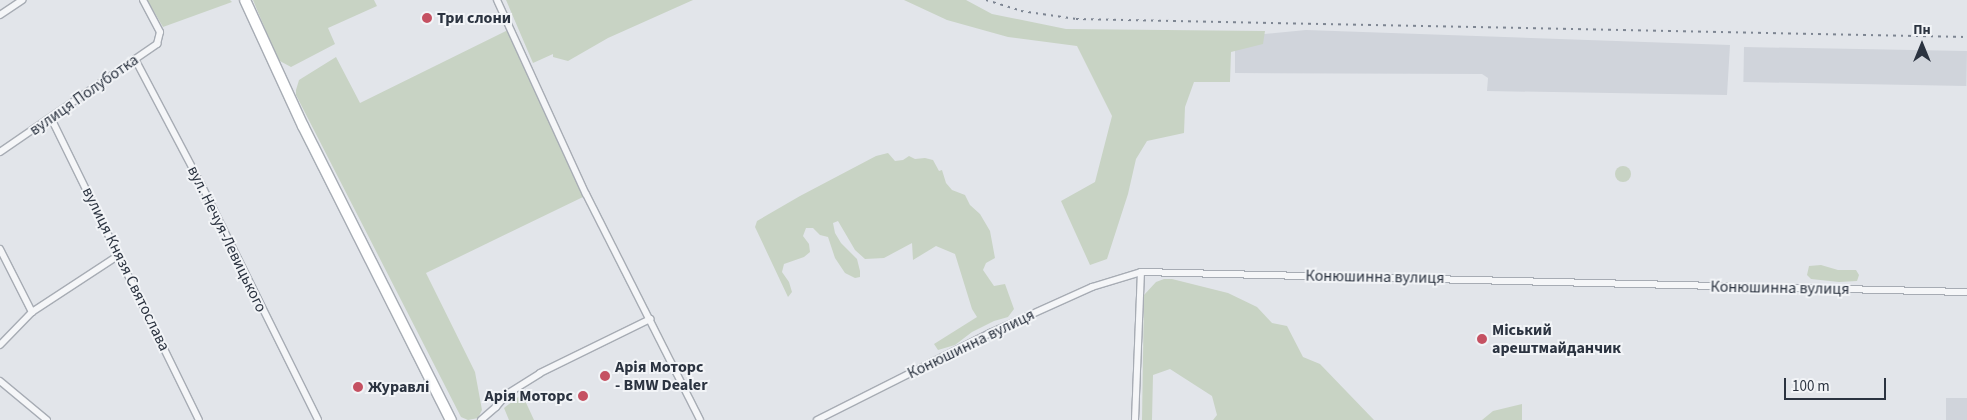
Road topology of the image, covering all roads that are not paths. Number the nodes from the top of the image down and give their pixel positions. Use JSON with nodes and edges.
{"nodes":[{"id":1,"x":22,"y":0,"type":"edge"},
{"id":2,"x":143,"y":0,"type":"edge"},
{"id":3,"x":245,"y":0,"type":"edge"},
{"id":4,"x":497,"y":0,"type":"edge"},
{"id":5,"x":0,"y":15,"type":"edge"},
{"id":6,"x":135,"y":59,"type":"junction"},
{"id":7,"x":51,"y":118,"type":"junction"},
{"id":8,"x":0,"y":152,"type":"edge"},
{"id":9,"x":0,"y":249,"type":"edge"},
{"id":10,"x":119,"y":255,"type":"junction"},
{"id":11,"x":1141,"y":272,"type":"junction"},
{"id":12,"x":1967,"y":292,"type":"edge"},
{"id":13,"x":32,"y":312,"type":"junction"},
{"id":14,"x":650,"y":319,"type":"junction"},
{"id":15,"x":0,"y":345,"type":"edge"},
{"id":16,"x":0,"y":381,"type":"edge"},
{"id":17,"x":47,"y":420,"type":"edge"},
{"id":18,"x":199,"y":420,"type":"edge"},
{"id":19,"x":318,"y":420,"type":"edge"},
{"id":20,"x":451,"y":420,"type":"edge"},
{"id":21,"x":481,"y":420,"type":"edge"},
{"id":22,"x":700,"y":420,"type":"edge"},
{"id":23,"x":816,"y":420,"type":"edge"},
{"id":24,"x":1135,"y":420,"type":"edge"}],
"edges":[{"from":1,"to":5,"type":"street"},
{"from":2,"to":6,"type":"street","name":"вулиця Полуботка"},
{"from":3,"to":20,"type":"highway"},
{"from":4,"to":14,"type":"street"},
{"from":6,"to":7,"type":"street","name":"вулиця Полуботка"},
{"from":6,"to":19,"type":"street","name":"вул. Нечуя-Левицького"},
{"from":7,"to":8,"type":"street","name":"вулиця Полуботка"},
{"from":7,"to":10,"type":"street","name":"вулиця Князя Святослава"},
{"from":9,"to":13,"type":"street"},
{"from":10,"to":13,"type":"street"},
{"from":10,"to":18,"type":"street","name":"вулиця Князя Святослава"},
{"from":11,"to":12,"type":"street","name":"Конюшинна вулиця"},
{"from":11,"to":23,"type":"street","name":"Конюшинна вулиця"},
{"from":11,"to":24,"type":"street"},
{"from":13,"to":15,"type":"street"},
{"from":14,"to":21,"type":"street"},
{"from":14,"to":22,"type":"street"},
{"from":16,"to":17,"type":"street"}]}
